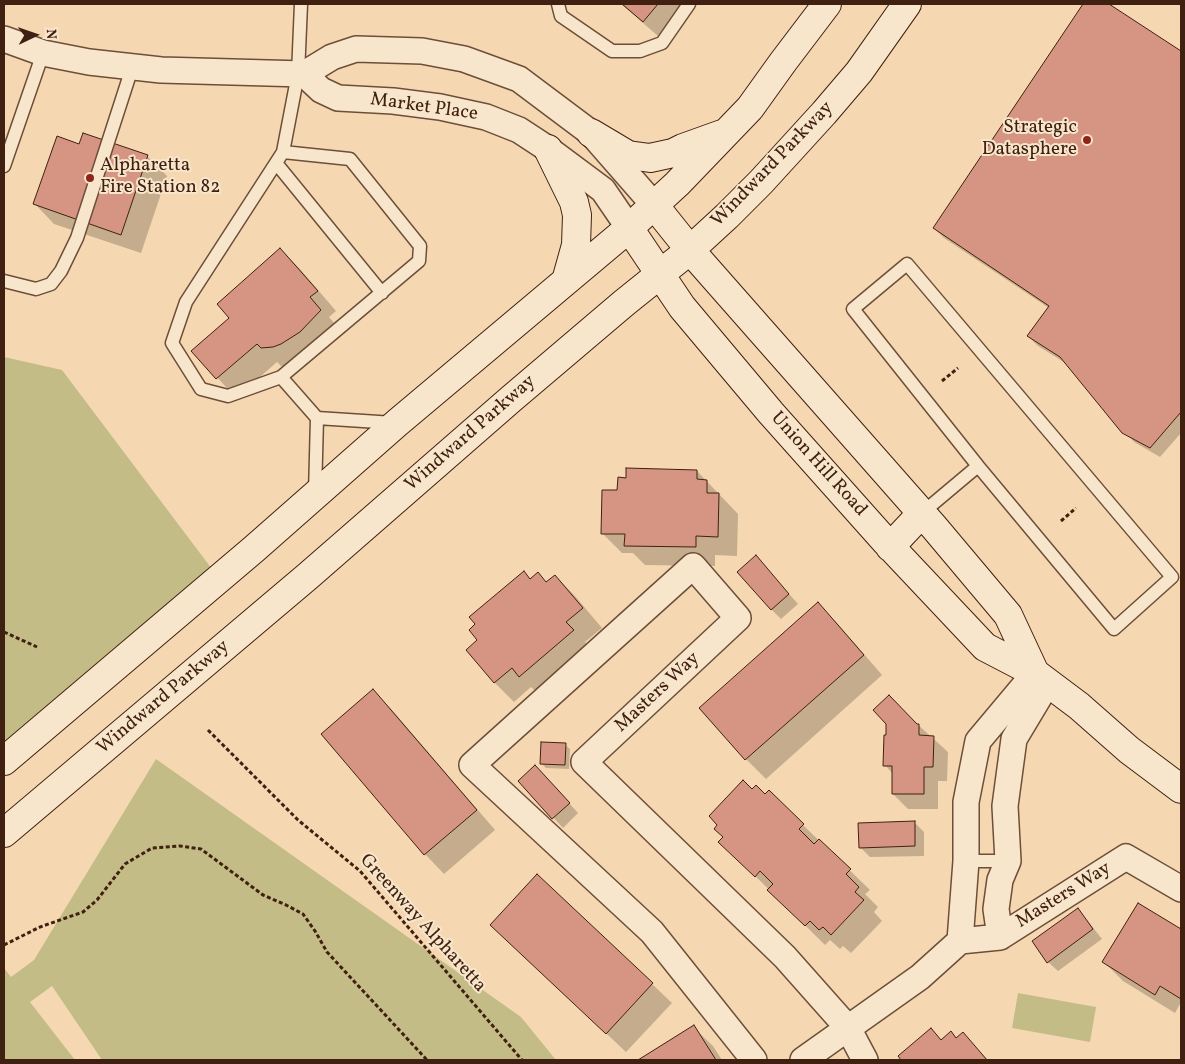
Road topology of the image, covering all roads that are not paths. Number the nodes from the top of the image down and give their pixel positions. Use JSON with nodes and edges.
{"nodes":[{"id":1,"x":301,"y":4,"type":"edge"},
{"id":2,"x":558,"y":4,"type":"edge"},
{"id":3,"x":689,"y":4,"type":"edge"},
{"id":4,"x":827,"y":4,"type":"edge"},
{"id":5,"x":906,"y":4,"type":"edge"},
{"id":6,"x":4,"y":39,"type":"edge"},
{"id":7,"x":43,"y":53,"type":"junction"},
{"id":8,"x":132,"y":68,"type":"junction"},
{"id":9,"x":301,"y":74,"type":"junction"},
{"id":10,"x":728,"y":131,"type":"junction"},
{"id":11,"x":591,"y":133,"type":"junction"},
{"id":12,"x":548,"y":149,"type":"junction"},
{"id":13,"x":279,"y":158,"type":"junction"},
{"id":14,"x":4,"y":166,"type":"edge"},
{"id":15,"x":654,"y":205,"type":"junction"},
{"id":16,"x":629,"y":228,"type":"junction"},
{"id":17,"x":690,"y":250,"type":"junction"},
{"id":18,"x":660,"y":274,"type":"junction"},
{"id":19,"x":4,"y":281,"type":"edge"},
{"id":20,"x":566,"y":281,"type":"junction"},
{"id":21,"x":382,"y":292,"type":"junction"},
{"id":22,"x":281,"y":377,"type":"junction"},
{"id":23,"x":317,"y":418,"type":"junction"},
{"id":24,"x":397,"y":423,"type":"junction"},
{"id":25,"x":978,"y":466,"type":"junction"},
{"id":26,"x":314,"y":496,"type":"junction"},
{"id":27,"x":922,"y":513,"type":"junction"},
{"id":28,"x":890,"y":546,"type":"junction"},
{"id":29,"x":1041,"y":678,"type":"junction"},
{"id":30,"x":1014,"y":739,"type":"junction"},
{"id":31,"x":978,"y":741,"type":"junction"},
{"id":32,"x":4,"y":761,"type":"edge"},
{"id":33,"x":1181,"y":789,"type":"edge"},
{"id":34,"x":4,"y":834,"type":"edge"},
{"id":35,"x":966,"y":861,"type":"junction"},
{"id":36,"x":1008,"y":861,"type":"junction"},
{"id":37,"x":1181,"y":889,"type":"edge"},
{"id":38,"x":1000,"y":937,"type":"junction"},
{"id":39,"x":960,"y":941,"type":"junction"},
{"id":40,"x":848,"y":1028,"type":"junction"},
{"id":41,"x":754,"y":1060,"type":"edge"},
{"id":42,"x":804,"y":1060,"type":"edge"},
{"id":43,"x":865,"y":1060,"type":"edge"}],
"edges":[{"from":1,"to":9,"type":"lane"},
{"from":2,"to":3,"type":"lane"},
{"from":4,"to":10,"type":"main road"},
{"from":5,"to":17,"type":"main road","name":"Windward Parkway"},
{"from":6,"to":7,"type":"street"},
{"from":7,"to":8,"type":"street"},
{"from":7,"to":14,"type":"lane"},
{"from":8,"to":9,"type":"street"},
{"from":8,"to":19,"type":"lane"},
{"from":9,"to":11,"type":"street"},
{"from":9,"to":12,"type":"street","name":"Market Place"},
{"from":9,"to":13,"type":"lane"},
{"from":10,"to":11,"type":"main road"},
{"from":10,"to":15,"type":"main road"},
{"from":11,"to":15,"type":"street"},
{"from":12,"to":16,"type":"street","name":"Market Place"},
{"from":12,"to":20,"type":"main road"},
{"from":13,"to":21,"type":"lane"},
{"from":13,"to":21,"type":"lane"},
{"from":13,"to":22,"type":"lane"},
{"from":15,"to":16,"type":"main road"},
{"from":15,"to":17,"type":"main road"},
{"from":16,"to":18,"type":"main road","name":"Union Hill Road"},
{"from":16,"to":20,"type":"main road"},
{"from":17,"to":18,"type":"main road","name":"Windward Parkway"},
{"from":17,"to":27,"type":"main road"},
{"from":18,"to":28,"type":"main road","name":"Union Hill Road"},
{"from":18,"to":34,"type":"main road","name":"Windward Parkway"},
{"from":20,"to":24,"type":"main road"},
{"from":21,"to":22,"type":"lane"},
{"from":22,"to":23,"type":"lane"},
{"from":23,"to":24,"type":"lane"},
{"from":23,"to":26,"type":"lane"},
{"from":24,"to":26,"type":"main road"},
{"from":25,"to":25,"type":"lane"},
{"from":25,"to":27,"type":"lane"},
{"from":26,"to":32,"type":"main road"},
{"from":27,"to":28,"type":"main road"},
{"from":27,"to":29,"type":"main road"},
{"from":28,"to":29,"type":"main road","name":"Union Hill Road"},
{"from":29,"to":30,"type":"street","name":"Masters Way"},
{"from":29,"to":31,"type":"street"},
{"from":29,"to":33,"type":"main road","name":"Union Hill Road"},
{"from":30,"to":31,"type":"street"},
{"from":30,"to":36,"type":"street","name":"Masters Way"},
{"from":31,"to":35,"type":"street"},
{"from":35,"to":36,"type":"lane"},
{"from":35,"to":39,"type":"street"},
{"from":36,"to":38,"type":"street","name":"Masters Way"},
{"from":37,"to":38,"type":"street","name":"Masters Way"},
{"from":38,"to":39,"type":"street","name":"Masters Way"},
{"from":39,"to":40,"type":"street"},
{"from":40,"to":41,"type":"street","name":"Masters Way"},
{"from":40,"to":42,"type":"street"},
{"from":40,"to":43,"type":"street","name":"Masters Way"}]}
